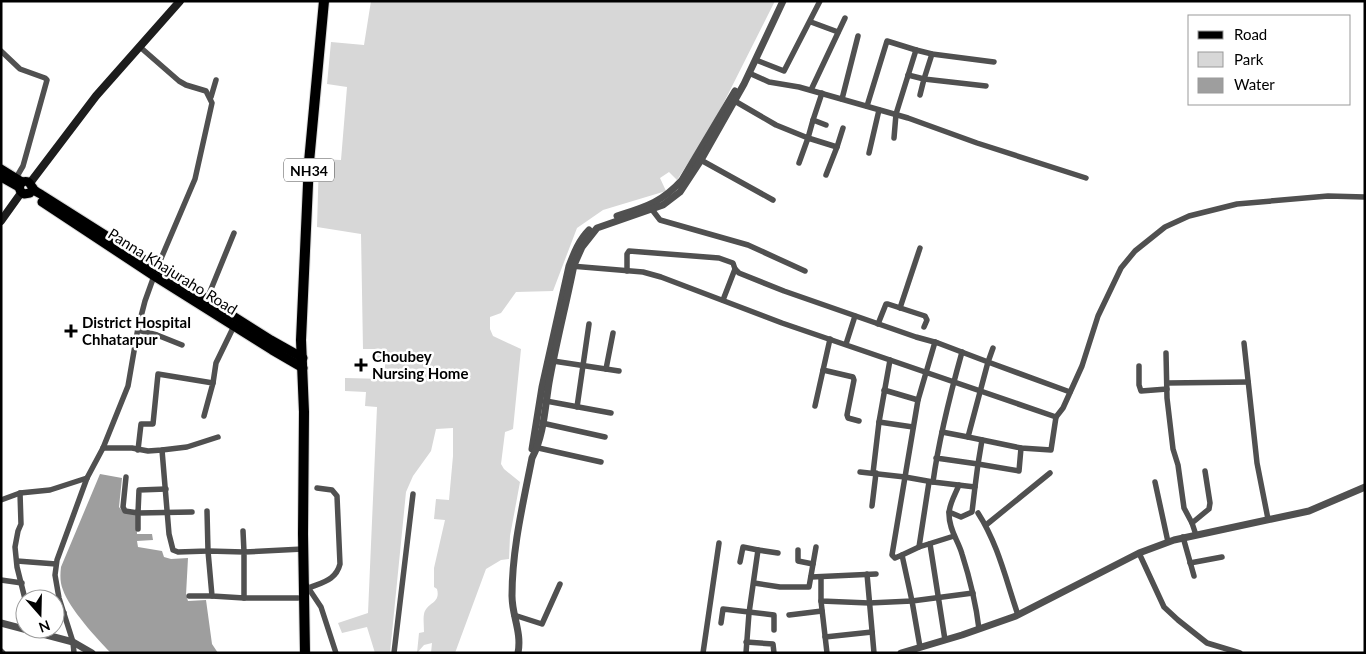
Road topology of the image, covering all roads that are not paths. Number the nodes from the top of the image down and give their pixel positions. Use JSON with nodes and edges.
{"nodes":[{"id":1,"x":180,"y":1,"type":"edge"},
{"id":2,"x":324,"y":1,"type":"edge"},
{"id":3,"x":783,"y":1,"type":"edge"},
{"id":4,"x":820,"y":1,"type":"edge"},
{"id":5,"x":845,"y":18,"type":"dead end"},
{"id":6,"x":811,"y":22,"type":"junction"},
{"id":7,"x":838,"y":32,"type":"junction"},
{"id":8,"x":858,"y":36,"type":"dead end"},
{"id":9,"x":140,"y":47,"type":"junction"},
{"id":10,"x":916,"y":50,"type":"junction"},
{"id":11,"x":1,"y":51,"type":"edge"},
{"id":12,"x":932,"y":54,"type":"junction"},
{"id":13,"x":756,"y":60,"type":"junction"},
{"id":14,"x":994,"y":62,"type":"dead end"},
{"id":15,"x":747,"y":75,"type":"junction"},
{"id":16,"x":908,"y":75,"type":"junction"},
{"id":17,"x":924,"y":79,"type":"junction"},
{"id":18,"x":216,"y":80,"type":"dead end"},
{"id":19,"x":986,"y":86,"type":"dead end"},
{"id":20,"x":811,"y":90,"type":"junction"},
{"id":21,"x":822,"y":93,"type":"junction"},
{"id":22,"x":920,"y":95,"type":"dead end"},
{"id":23,"x":211,"y":97,"type":"junction"},
{"id":24,"x":842,"y":99,"type":"junction"},
{"id":25,"x":732,"y":100,"type":"junction"},
{"id":26,"x":868,"y":106,"type":"junction"},
{"id":27,"x":879,"y":110,"type":"junction"},
{"id":28,"x":896,"y":114,"type":"junction"},
{"id":29,"x":813,"y":120,"type":"junction"},
{"id":30,"x":826,"y":125,"type":"dead end"},
{"id":31,"x":843,"y":128,"type":"dead end"},
{"id":32,"x":808,"y":138,"type":"junction"},
{"id":33,"x":894,"y":138,"type":"dead end"},
{"id":34,"x":837,"y":147,"type":"junction"},
{"id":35,"x":869,"y":153,"type":"dead end"},
{"id":36,"x":698,"y":159,"type":"junction"},
{"id":37,"x":799,"y":163,"type":"dead end"},
{"id":38,"x":1,"y":169,"type":"edge"},
{"id":39,"x":826,"y":175,"type":"dead end"},
{"id":40,"x":1,"y":177,"type":"edge"},
{"id":41,"x":1086,"y":178,"type":"dead end"},
{"id":42,"x":24,"y":186,"type":"junction"},
{"id":43,"x":1365,"y":197,"type":"edge"},
{"id":44,"x":773,"y":200,"type":"dead end"},
{"id":45,"x":651,"y":207,"type":"junction"},
{"id":46,"x":5,"y":210,"type":"edge"},
{"id":47,"x":1,"y":221,"type":"edge"},
{"id":48,"x":234,"y":233,"type":"dead end"},
{"id":49,"x":920,"y":248,"type":"dead end"},
{"id":50,"x":572,"y":266,"type":"junction"},
{"id":51,"x":735,"y":269,"type":"junction"},
{"id":52,"x":627,"y":271,"type":"junction"},
{"id":53,"x":805,"y":271,"type":"dead end"},
{"id":54,"x":156,"y":272,"type":"junction"},
{"id":55,"x":207,"y":299,"type":"junction"},
{"id":56,"x":723,"y":300,"type":"junction"},
{"id":57,"x":900,"y":308,"type":"junction"},
{"id":58,"x":855,"y":316,"type":"junction"},
{"id":59,"x":590,"y":324,"type":"dead end"},
{"id":60,"x":878,"y":324,"type":"junction"},
{"id":61,"x":234,"y":326,"type":"junction"},
{"id":62,"x":924,"y":327,"type":"dead end"},
{"id":63,"x":138,"y":330,"type":"junction"},
{"id":64,"x":613,"y":333,"type":"dead end"},
{"id":65,"x":830,"y":339,"type":"junction"},
{"id":66,"x":935,"y":342,"type":"junction"},
{"id":67,"x":1244,"y":343,"type":"dead end"},
{"id":68,"x":846,"y":344,"type":"junction"},
{"id":69,"x":182,"y":345,"type":"dead end"},
{"id":70,"x":992,"y":348,"type":"dead end"},
{"id":71,"x":962,"y":352,"type":"junction"},
{"id":72,"x":1166,"y":353,"type":"dead end"},
{"id":73,"x":890,"y":360,"type":"junction"},
{"id":74,"x":300,"y":361,"type":"junction"},
{"id":75,"x":553,"y":361,"type":"junction"},
{"id":76,"x":988,"y":362,"type":"junction"},
{"id":77,"x":583,"y":366,"type":"junction"},
{"id":78,"x":1139,"y":366,"type":"dead end"},
{"id":79,"x":606,"y":369,"type":"junction"},
{"id":80,"x":823,"y":370,"type":"junction"},
{"id":81,"x":619,"y":371,"type":"dead end"},
{"id":82,"x":927,"y":372,"type":"junction"},
{"id":83,"x":954,"y":382,"type":"junction"},
{"id":84,"x":1248,"y":382,"type":"junction"},
{"id":85,"x":213,"y":383,"type":"junction"},
{"id":86,"x":1167,"y":386,"type":"junction"},
{"id":87,"x":884,"y":390,"type":"junction"},
{"id":88,"x":980,"y":391,"type":"junction"},
{"id":89,"x":1070,"y":392,"type":"junction"},
{"id":90,"x":918,"y":400,"type":"junction"},
{"id":91,"x":546,"y":401,"type":"junction"},
{"id":92,"x":815,"y":406,"type":"dead end"},
{"id":93,"x":578,"y":408,"type":"junction"},
{"id":94,"x":611,"y":414,"type":"dead end"},
{"id":95,"x":204,"y":416,"type":"dead end"},
{"id":96,"x":1056,"y":417,"type":"junction"},
{"id":97,"x":858,"y":421,"type":"dead end"},
{"id":98,"x":879,"y":422,"type":"junction"},
{"id":99,"x":542,"y":424,"type":"junction"},
{"id":100,"x":913,"y":427,"type":"junction"},
{"id":101,"x":942,"y":432,"type":"junction"},
{"id":102,"x":218,"y":437,"type":"dead end"},
{"id":103,"x":606,"y":437,"type":"dead end"},
{"id":104,"x":968,"y":437,"type":"junction"},
{"id":105,"x":982,"y":440,"type":"junction"},
{"id":106,"x":534,"y":447,"type":"junction"},
{"id":107,"x":102,"y":448,"type":"junction"},
{"id":108,"x":1021,"y":448,"type":"junction"},
{"id":109,"x":138,"y":450,"type":"junction"},
{"id":110,"x":162,"y":450,"type":"junction"},
{"id":111,"x":936,"y":458,"type":"junction"},
{"id":112,"x":601,"y":462,"type":"dead end"},
{"id":113,"x":978,"y":464,"type":"junction"},
{"id":114,"x":1205,"y":471,"type":"dead end"},
{"id":115,"x":860,"y":472,"type":"dead end"},
{"id":116,"x":1050,"y":472,"type":"dead end"},
{"id":117,"x":874,"y":473,"type":"junction"},
{"id":118,"x":905,"y":477,"type":"junction"},
{"id":119,"x":87,"y":478,"type":"junction"},
{"id":120,"x":126,"y":478,"type":"dead end"},
{"id":121,"x":931,"y":482,"type":"junction"},
{"id":122,"x":1155,"y":482,"type":"dead end"},
{"id":123,"x":959,"y":485,"type":"junction"},
{"id":124,"x":1365,"y":487,"type":"edge"},
{"id":125,"x":317,"y":488,"type":"dead end"},
{"id":126,"x":975,"y":488,"type":"junction"},
{"id":127,"x":166,"y":490,"type":"junction"},
{"id":128,"x":20,"y":493,"type":"junction"},
{"id":129,"x":413,"y":494,"type":"dead end"},
{"id":130,"x":1,"y":500,"type":"edge"},
{"id":131,"x":872,"y":506,"type":"dead end"},
{"id":132,"x":138,"y":512,"type":"junction"},
{"id":133,"x":168,"y":512,"type":"junction"},
{"id":134,"x":192,"y":512,"type":"dead end"},
{"id":135,"x":206,"y":512,"type":"dead end"},
{"id":136,"x":949,"y":512,"type":"junction"},
{"id":137,"x":978,"y":513,"type":"dead end"},
{"id":138,"x":1268,"y":520,"type":"junction"},
{"id":139,"x":1192,"y":523,"type":"junction"},
{"id":140,"x":986,"y":525,"type":"junction"},
{"id":141,"x":138,"y":529,"type":"dead end"},
{"id":142,"x":243,"y":531,"type":"dead end"},
{"id":143,"x":1196,"y":534,"type":"junction"},
{"id":144,"x":954,"y":536,"type":"junction"},
{"id":145,"x":1183,"y":537,"type":"junction"},
{"id":146,"x":1168,"y":542,"type":"junction"},
{"id":147,"x":719,"y":543,"type":"dead end"},
{"id":148,"x":930,"y":544,"type":"junction"},
{"id":149,"x":816,"y":547,"type":"dead end"},
{"id":150,"x":919,"y":547,"type":"junction"},
{"id":151,"x":300,"y":549,"type":"junction"},
{"id":152,"x":758,"y":550,"type":"junction"},
{"id":153,"x":798,"y":550,"type":"dead end"},
{"id":154,"x":208,"y":551,"type":"junction"},
{"id":155,"x":244,"y":552,"type":"junction"},
{"id":156,"x":778,"y":553,"type":"dead end"},
{"id":157,"x":1139,"y":553,"type":"junction"},
{"id":158,"x":902,"y":554,"type":"junction"},
{"id":159,"x":1222,"y":556,"type":"dead end"},
{"id":160,"x":17,"y":561,"type":"junction"},
{"id":161,"x":740,"y":562,"type":"dead end"},
{"id":162,"x":1190,"y":563,"type":"junction"},
{"id":163,"x":56,"y":564,"type":"junction"},
{"id":164,"x":813,"y":564,"type":"junction"},
{"id":165,"x":867,"y":574,"type":"junction"},
{"id":166,"x":876,"y":574,"type":"dead end"},
{"id":167,"x":1194,"y":576,"type":"dead end"},
{"id":168,"x":810,"y":577,"type":"junction"},
{"id":169,"x":821,"y":577,"type":"junction"},
{"id":170,"x":1,"y":580,"type":"edge"},
{"id":171,"x":22,"y":583,"type":"junction"},
{"id":172,"x":754,"y":583,"type":"junction"},
{"id":173,"x":560,"y":584,"type":"dead end"},
{"id":174,"x":306,"y":585,"type":"junction"},
{"id":175,"x":23,"y":589,"type":"edge"},
{"id":176,"x":58,"y":589,"type":"edge"},
{"id":177,"x":973,"y":593,"type":"junction"},
{"id":178,"x":189,"y":596,"type":"dead end"},
{"id":179,"x":212,"y":596,"type":"junction"},
{"id":180,"x":244,"y":598,"type":"junction"},
{"id":181,"x":298,"y":598,"type":"junction"},
{"id":182,"x":939,"y":598,"type":"junction"},
{"id":183,"x":820,"y":601,"type":"junction"},
{"id":184,"x":912,"y":601,"type":"junction"},
{"id":185,"x":869,"y":603,"type":"junction"},
{"id":186,"x":822,"y":611,"type":"junction"},
{"id":187,"x":749,"y":613,"type":"junction"},
{"id":188,"x":514,"y":615,"type":"junction"},
{"id":189,"x":1018,"y":615,"type":"junction"},
{"id":190,"x":65,"y":616,"type":"edge"},
{"id":191,"x":789,"y":616,"type":"dead end"},
{"id":192,"x":721,"y":622,"type":"dead end"},
{"id":193,"x":1,"y":623,"type":"edge"},
{"id":194,"x":979,"y":629,"type":"junction"},
{"id":195,"x":774,"y":630,"type":"dead end"},
{"id":196,"x":872,"y":632,"type":"junction"},
{"id":197,"x":825,"y":637,"type":"junction"},
{"id":198,"x":945,"y":640,"type":"junction"},
{"id":199,"x":73,"y":642,"type":"junction"},
{"id":200,"x":746,"y":642,"type":"junction"},
{"id":201,"x":920,"y":647,"type":"junction"},
{"id":202,"x":74,"y":653,"type":"edge"},
{"id":203,"x":92,"y":653,"type":"edge"},
{"id":204,"x":300,"y":653,"type":"edge"},
{"id":205,"x":305,"y":653,"type":"edge"},
{"id":206,"x":336,"y":653,"type":"edge"},
{"id":207,"x":394,"y":653,"type":"edge"},
{"id":208,"x":518,"y":653,"type":"edge"},
{"id":209,"x":703,"y":653,"type":"edge"},
{"id":210,"x":746,"y":653,"type":"edge"},
{"id":211,"x":774,"y":653,"type":"edge"},
{"id":212,"x":828,"y":653,"type":"edge"},
{"id":213,"x":874,"y":653,"type":"edge"},
{"id":214,"x":901,"y":653,"type":"edge"},
{"id":215,"x":1240,"y":653,"type":"edge"}],
"edges":[{"from":1,"to":9,"type":"main road"},
{"from":2,"to":74,"type":"highway","number":"NH34"},
{"from":3,"to":13,"type":"street"},
{"from":4,"to":6,"type":"street"},
{"from":5,"to":7,"type":"street"},
{"from":6,"to":7,"type":"street"},
{"from":6,"to":13,"type":"street"},
{"from":7,"to":20,"type":"street"},
{"from":8,"to":24,"type":"street"},
{"from":9,"to":23,"type":"street"},
{"from":9,"to":42,"type":"main road"},
{"from":10,"to":12,"type":"street"},
{"from":10,"to":16,"type":"street"},
{"from":10,"to":26,"type":"street"},
{"from":11,"to":42,"type":"street"},
{"from":12,"to":14,"type":"street"},
{"from":12,"to":17,"type":"street"},
{"from":13,"to":15,"type":"street"},
{"from":15,"to":20,"type":"street"},
{"from":15,"to":25,"type":"street"},
{"from":16,"to":17,"type":"street"},
{"from":16,"to":28,"type":"street"},
{"from":17,"to":19,"type":"street"},
{"from":17,"to":22,"type":"street"},
{"from":18,"to":23,"type":"street"},
{"from":20,"to":21,"type":"street"},
{"from":21,"to":24,"type":"street"},
{"from":21,"to":29,"type":"street"},
{"from":23,"to":54,"type":"street"},
{"from":24,"to":26,"type":"street"},
{"from":25,"to":32,"type":"street"},
{"from":25,"to":36,"type":"street"},
{"from":26,"to":27,"type":"street"},
{"from":27,"to":28,"type":"street"},
{"from":27,"to":35,"type":"street"},
{"from":28,"to":33,"type":"street"},
{"from":28,"to":41,"type":"street"},
{"from":29,"to":30,"type":"street"},
{"from":29,"to":32,"type":"street"},
{"from":31,"to":34,"type":"street"},
{"from":32,"to":34,"type":"street"},
{"from":32,"to":37,"type":"street"},
{"from":34,"to":39,"type":"street"},
{"from":36,"to":44,"type":"street"},
{"from":36,"to":45,"type":"street"},
{"from":38,"to":42,"type":"main road","name":"Panna Khajuraho Road"},
{"from":40,"to":42,"type":"main road","name":"Panna Khajuraho Road"},
{"from":42,"to":46,"type":"main road"},
{"from":42,"to":54,"type":"main road","name":"Panna Khajuraho Road"},
{"from":43,"to":89,"type":"street"},
{"from":45,"to":50,"type":"street"},
{"from":45,"to":53,"type":"street"},
{"from":46,"to":47,"type":"main road"},
{"from":48,"to":55,"type":"street"},
{"from":49,"to":57,"type":"street"},
{"from":50,"to":52,"type":"street"},
{"from":50,"to":75,"type":"street"},
{"from":50,"to":106,"type":"street"},
{"from":51,"to":52,"type":"street"},
{"from":51,"to":56,"type":"street"},
{"from":51,"to":58,"type":"street"},
{"from":52,"to":56,"type":"street"},
{"from":54,"to":55,"type":"main road","name":"Panna Khajuraho Road"},
{"from":54,"to":61,"type":"main road","name":"Panna Khajuraho Road"},
{"from":54,"to":63,"type":"street"},
{"from":55,"to":74,"type":"main road","name":"Panna Khajuraho Road"},
{"from":56,"to":65,"type":"street"},
{"from":57,"to":60,"type":"street"},
{"from":57,"to":62,"type":"street"},
{"from":58,"to":60,"type":"street"},
{"from":58,"to":68,"type":"street"},
{"from":59,"to":77,"type":"street"},
{"from":60,"to":66,"type":"street"},
{"from":61,"to":74,"type":"main road","name":"Panna Khajuraho Road"},
{"from":61,"to":85,"type":"street"},
{"from":63,"to":69,"type":"street"},
{"from":63,"to":107,"type":"street"},
{"from":64,"to":79,"type":"street"},
{"from":65,"to":68,"type":"street"},
{"from":65,"to":80,"type":"street"},
{"from":66,"to":71,"type":"street"},
{"from":66,"to":82,"type":"street"},
{"from":67,"to":84,"type":"street"},
{"from":68,"to":73,"type":"street"},
{"from":70,"to":76,"type":"street"},
{"from":71,"to":76,"type":"street"},
{"from":71,"to":83,"type":"street"},
{"from":72,"to":86,"type":"street"},
{"from":73,"to":82,"type":"street"},
{"from":73,"to":87,"type":"street"},
{"from":74,"to":151,"type":"highway","number":"NH34"},
{"from":75,"to":77,"type":"street"},
{"from":75,"to":91,"type":"street"},
{"from":76,"to":88,"type":"street"},
{"from":76,"to":89,"type":"street"},
{"from":77,"to":79,"type":"street"},
{"from":77,"to":93,"type":"street"},
{"from":78,"to":86,"type":"street"},
{"from":79,"to":81,"type":"street"},
{"from":80,"to":92,"type":"street"},
{"from":80,"to":97,"type":"street"},
{"from":82,"to":83,"type":"street"},
{"from":82,"to":90,"type":"street"},
{"from":83,"to":88,"type":"street"},
{"from":83,"to":101,"type":"street"},
{"from":84,"to":86,"type":"street"},
{"from":84,"to":138,"type":"street"},
{"from":85,"to":95,"type":"street"},
{"from":85,"to":109,"type":"street"},
{"from":86,"to":139,"type":"street"},
{"from":87,"to":90,"type":"street"},
{"from":87,"to":98,"type":"street"},
{"from":88,"to":96,"type":"street"},
{"from":88,"to":104,"type":"street"},
{"from":89,"to":96,"type":"street"},
{"from":90,"to":100,"type":"street"},
{"from":91,"to":93,"type":"street"},
{"from":91,"to":99,"type":"street"},
{"from":93,"to":94,"type":"street"},
{"from":96,"to":108,"type":"street"},
{"from":98,"to":100,"type":"street"},
{"from":98,"to":117,"type":"street"},
{"from":99,"to":103,"type":"street"},
{"from":99,"to":106,"type":"street"},
{"from":100,"to":118,"type":"street"},
{"from":101,"to":104,"type":"street"},
{"from":101,"to":111,"type":"street"},
{"from":102,"to":110,"type":"street"},
{"from":104,"to":105,"type":"street"},
{"from":105,"to":108,"type":"street"},
{"from":105,"to":113,"type":"street"},
{"from":106,"to":112,"type":"street"},
{"from":106,"to":188,"type":"street"},
{"from":107,"to":109,"type":"street"},
{"from":107,"to":119,"type":"street"},
{"from":108,"to":113,"type":"street"},
{"from":109,"to":110,"type":"street"},
{"from":110,"to":127,"type":"street"},
{"from":111,"to":113,"type":"street"},
{"from":111,"to":121,"type":"street"},
{"from":113,"to":126,"type":"street"},
{"from":114,"to":139,"type":"street"},
{"from":115,"to":117,"type":"street"},
{"from":116,"to":140,"type":"street"},
{"from":117,"to":118,"type":"street"},
{"from":117,"to":131,"type":"street"},
{"from":118,"to":121,"type":"street"},
{"from":118,"to":158,"type":"street"},
{"from":119,"to":128,"type":"street"},
{"from":119,"to":163,"type":"street"},
{"from":120,"to":132,"type":"street"},
{"from":121,"to":123,"type":"street"},
{"from":121,"to":150,"type":"street"},
{"from":122,"to":146,"type":"street"},
{"from":123,"to":126,"type":"street"},
{"from":123,"to":136,"type":"street"},
{"from":124,"to":138,"type":"street"},
{"from":125,"to":174,"type":"street"},
{"from":126,"to":136,"type":"street"},
{"from":127,"to":132,"type":"street"},
{"from":127,"to":133,"type":"street"},
{"from":128,"to":130,"type":"street"},
{"from":128,"to":160,"type":"street"},
{"from":129,"to":207,"type":"street"},
{"from":132,"to":133,"type":"street"},
{"from":132,"to":141,"type":"street"},
{"from":133,"to":134,"type":"street"},
{"from":133,"to":154,"type":"street"},
{"from":135,"to":154,"type":"street"},
{"from":136,"to":144,"type":"street"},
{"from":137,"to":140,"type":"street"},
{"from":138,"to":143,"type":"street"},
{"from":139,"to":143,"type":"street"},
{"from":140,"to":189,"type":"street"},
{"from":142,"to":155,"type":"street"},
{"from":143,"to":145,"type":"street"},
{"from":144,"to":148,"type":"street"},
{"from":144,"to":177,"type":"street"},
{"from":145,"to":146,"type":"street"},
{"from":145,"to":162,"type":"street"},
{"from":146,"to":157,"type":"street"},
{"from":147,"to":209,"type":"street"},
{"from":148,"to":150,"type":"street"},
{"from":148,"to":182,"type":"street"},
{"from":149,"to":164,"type":"street"},
{"from":150,"to":158,"type":"street"},
{"from":151,"to":155,"type":"street"},
{"from":151,"to":174,"type":"highway","number":"NH34"},
{"from":151,"to":181,"type":"highway","number":"NH34"},
{"from":152,"to":156,"type":"street"},
{"from":152,"to":161,"type":"street"},
{"from":152,"to":172,"type":"street"},
{"from":153,"to":164,"type":"street"},
{"from":154,"to":155,"type":"street"},
{"from":154,"to":179,"type":"street"},
{"from":155,"to":180,"type":"street"},
{"from":157,"to":189,"type":"street"},
{"from":157,"to":215,"type":"street"},
{"from":158,"to":184,"type":"street"},
{"from":159,"to":162,"type":"street"},
{"from":160,"to":163,"type":"street"},
{"from":160,"to":171,"type":"street"},
{"from":162,"to":167,"type":"street"},
{"from":163,"to":176,"type":"street"},
{"from":164,"to":168,"type":"street"},
{"from":165,"to":166,"type":"street"},
{"from":165,"to":169,"type":"street"},
{"from":165,"to":185,"type":"street"},
{"from":168,"to":169,"type":"street"},
{"from":168,"to":172,"type":"street"},
{"from":169,"to":183,"type":"street"},
{"from":170,"to":171,"type":"street"},
{"from":171,"to":175,"type":"street"},
{"from":172,"to":187,"type":"street"},
{"from":173,"to":188,"type":"street"},
{"from":174,"to":205,"type":"highway","number":"NH34"},
{"from":174,"to":206,"type":"street"},
{"from":177,"to":182,"type":"street"},
{"from":177,"to":194,"type":"street"},
{"from":178,"to":179,"type":"street"},
{"from":179,"to":180,"type":"street"},
{"from":180,"to":181,"type":"street"},
{"from":181,"to":204,"type":"highway","number":"NH34"},
{"from":182,"to":184,"type":"street"},
{"from":182,"to":198,"type":"street"},
{"from":183,"to":185,"type":"street"},
{"from":183,"to":186,"type":"street"},
{"from":184,"to":185,"type":"street"},
{"from":184,"to":201,"type":"street"},
{"from":185,"to":196,"type":"street"},
{"from":186,"to":191,"type":"street"},
{"from":186,"to":197,"type":"street"},
{"from":187,"to":192,"type":"street"},
{"from":187,"to":195,"type":"street"},
{"from":187,"to":200,"type":"street"},
{"from":188,"to":208,"type":"street"},
{"from":189,"to":194,"type":"street"},
{"from":190,"to":199,"type":"street"},
{"from":193,"to":199,"type":"street"},
{"from":194,"to":198,"type":"street"},
{"from":196,"to":197,"type":"street"},
{"from":196,"to":213,"type":"street"},
{"from":197,"to":212,"type":"street"},
{"from":198,"to":201,"type":"street"},
{"from":199,"to":202,"type":"street"},
{"from":199,"to":203,"type":"street"},
{"from":200,"to":210,"type":"street"},
{"from":200,"to":211,"type":"street"},
{"from":201,"to":214,"type":"street"}]}
